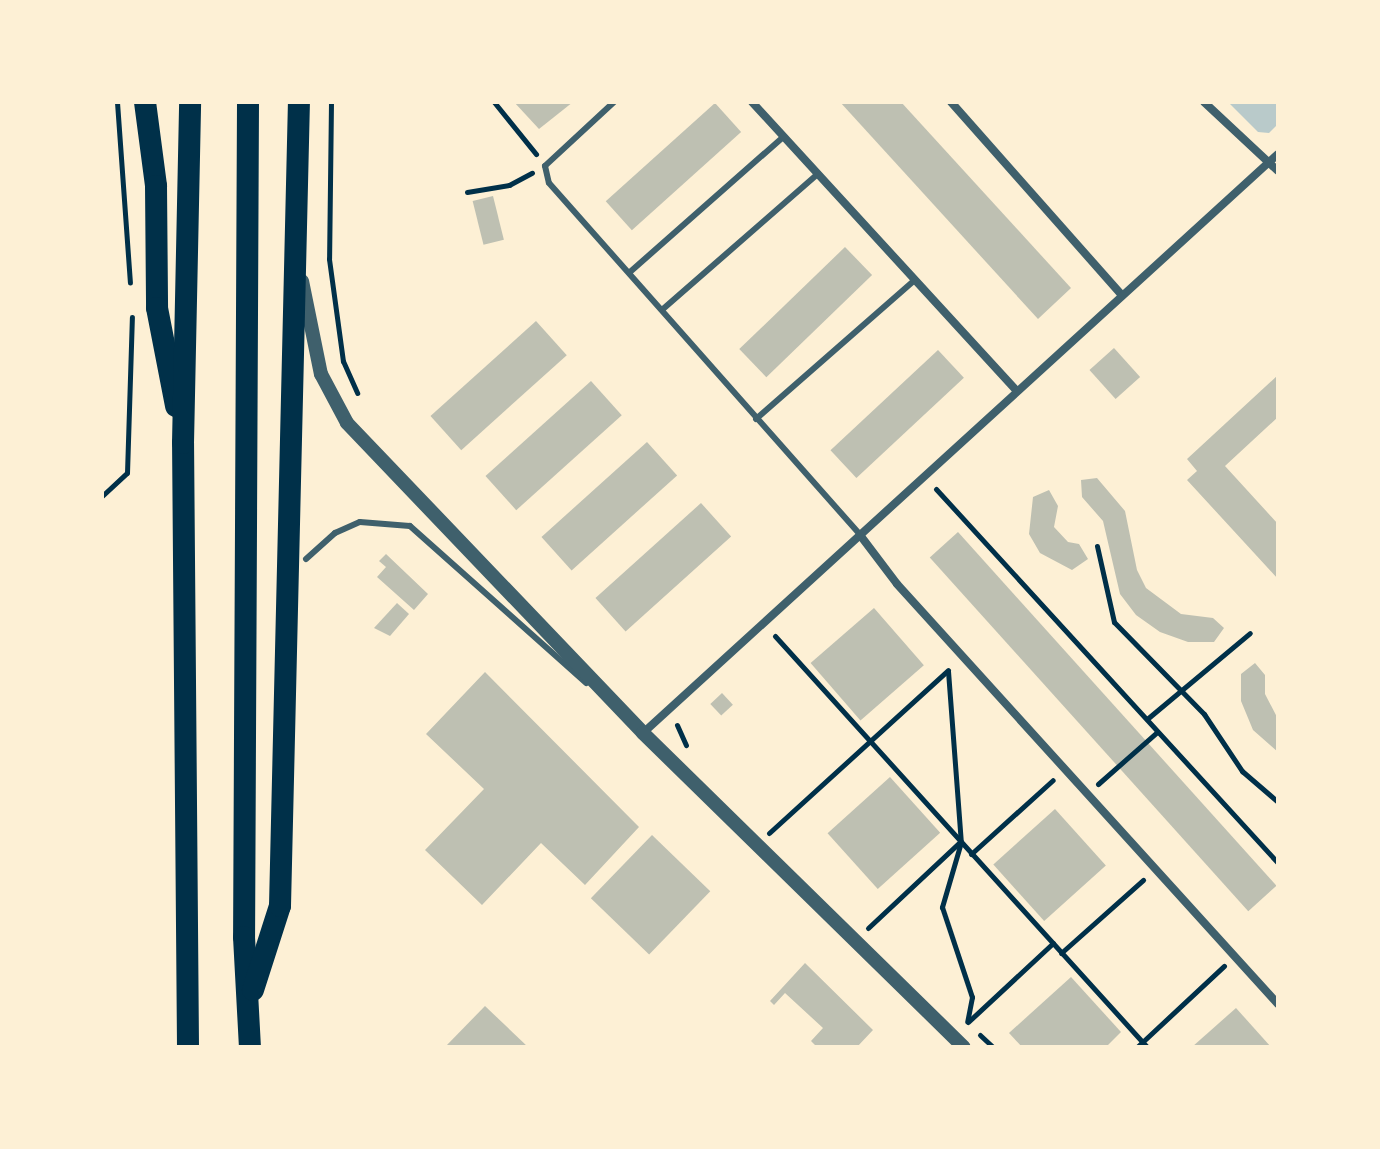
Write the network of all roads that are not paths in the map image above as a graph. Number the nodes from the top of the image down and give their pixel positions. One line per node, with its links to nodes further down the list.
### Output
1 (145, 102): 21 (highway)
2 (190, 102): 21 (highway)
3 (248, 102): 25 (highway)
4 (299, 102): 14 (highway)
5 (614, 102): 15 (lane)
6 (752, 102): 9 (street)
7 (951, 102): 17 (street)
8 (1204, 102): 11 (street)
9 (784, 136): 13 (street); 15 (lane)
10 (1278, 154): 11 (street)
11 (1269, 162): 12 (street); 17 (street)
12 (1278, 171)
13 (818, 174): 16 (street); 18 (lane)
14 (295, 249): 24 (street); 25 (highway)
15 (630, 272): 18 (lane)
16 (915, 280): 19 (street); 20 (lane)
17 (1121, 294): 19 (street)
18 (663, 309): 20 (lane)
19 (1015, 389): 22 (street)
20 (756, 419): 22 (lane)
21 (183, 443): 27 (highway)
22 (860, 535): 24 (street); 26 (street)
23 (306, 559): 24 (lane)
24 (643, 733): 29 (street)
25 (249, 1003): 28 (highway)
26 (1278, 1004)
27 (188, 1047)
28 (250, 1047)
29 (964, 1047)

